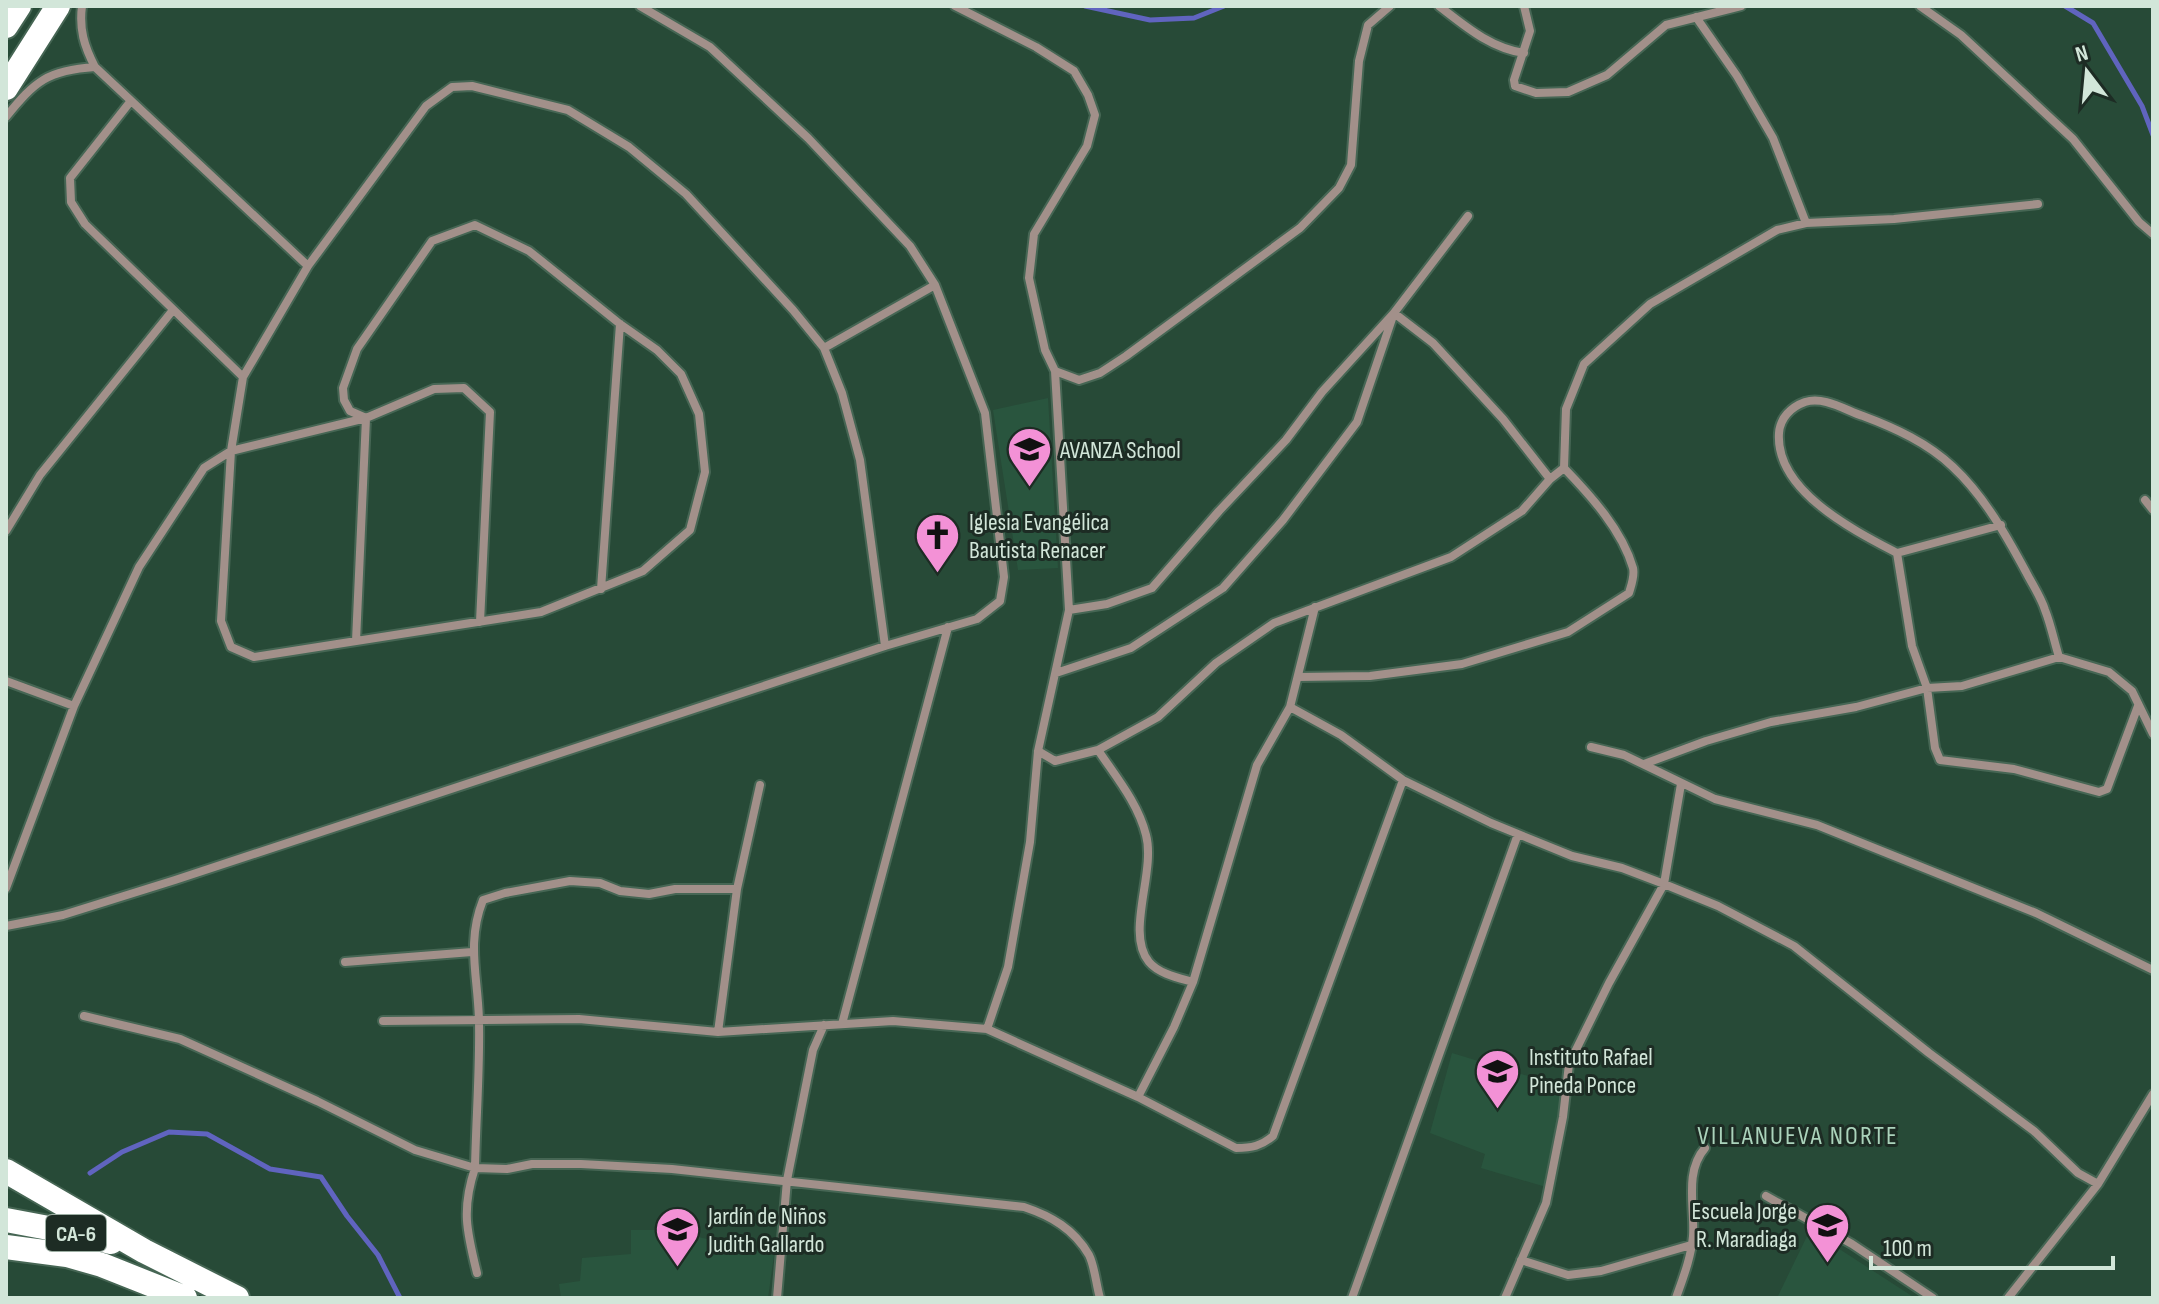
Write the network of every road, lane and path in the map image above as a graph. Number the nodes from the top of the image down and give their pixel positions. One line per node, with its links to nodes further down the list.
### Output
1 (19, 6): 12 (highway)
2 (58, 6): 15 (highway)
3 (82, 6): 14 (street)
4 (640, 6): 23 (street)
5 (955, 6): 28 (street)
6 (1390, 6): 28 (street)
7 (1439, 6): 13 (street)
8 (1524, 6): 13 (street)
9 (1741, 6): 11 (street)
10 (1920, 6): 21 (street)
11 (1696, 17): 13 (street); 20 (street)
12 (6, 26)
13 (1524, 53)
14 (95, 67): 16 (street); 17 (street)
15 (6, 88)
16 (130, 102): 22 (street); 24 (street)
17 (6, 117)
18 (2038, 204): 20 (street)
19 (1468, 216): 25 (street)
20 (1806, 223): 32 (street)
21 (2153, 234)
22 (308, 266): 27 (street); 29 (street)
23 (935, 285): 27 (street); 43 (street)
24 (173, 310): 29 (street); 37 (street)
25 (1394, 313): 33 (street); 41 (street); 47 (street)
26 (620, 324): 30 (street); 39 (street); 39 (street)
27 (824, 348): 45 (street)
28 (1055, 371): 41 (street)
29 (243, 377): 31 (street)
30 (366, 418): 31 (street); 42 (street); 44 (street)
31 (231, 451): 44 (street); 51 (street)
32 (1564, 468): 33 (street); 48 (street)
33 (1550, 479): 40 (street)
34 (2145, 500): 35 (street)
35 (2153, 510)
36 (2001, 525): 38 (street); 38 (street); 46 (street)
37 (6, 531)
38 (1897, 553): 50 (street)
39 (601, 589): 42 (street)
40 (1315, 607): 48 (street); 56 (street)
41 (1069, 610): 47 (street)
42 (480, 622): 44 (street)
43 (948, 627): 45 (street); 74 (street)
44 (356, 641)
45 (885, 646): 66 (street)
46 (2059, 657): 50 (street); 52 (street)
47 (1056, 673): 57 (street)
48 (1298, 677): 53 (street)
49 (6, 681): 51 (street)
50 (1927, 688): 52 (street); 58 (street)
51 (74, 706): 64 (street)
52 (2138, 706): 54 (street)
53 (1290, 707): 59 (street); 70 (street)
54 (2153, 734)
55 (1591, 747): 58 (street)
56 (1098, 750): 57 (street); 70 (street)
57 (1038, 751): 76 (street)
58 (1644, 764): 60 (street)
59 (1403, 780): 62 (street); 79 (street)
60 (1681, 784): 63 (street); 69 (street)
61 (760, 785): 65 (street)
62 (1518, 834): 63 (street); 96 (street)
63 (1664, 884): 84 (street); 90 (street)
64 (6, 888)
65 (737, 889): 67 (street); 77 (street)
66 (6, 926)
67 (472, 952): 68 (street); 72 (street)
68 (345, 962)
69 (2153, 970)
70 (1193, 982): 79 (street)
71 (84, 1016): 81 (street)
72 (479, 1019): 73 (street); 77 (street); 81 (street)
73 (383, 1021)
74 (842, 1024): 75 (street); 76 (street)
75 (824, 1025): 77 (street); 83 (street)
76 (987, 1029): 79 (street)
77 (718, 1032)
78 (2153, 1094): 84 (street)
79 (1138, 1097)
80 (1705, 1148): 87 (street)
81 (475, 1168): 83 (street); 91 (street)
82 (6, 1171): 89 (highway)
83 (787, 1180): 94 (street); 95 (street)
84 (2098, 1184): 100 (street)
85 (1766, 1196): 99 (street)
86 (6, 1220): 89 (highway, CA-6)
87 (1691, 1245): 90 (street); 98 (street)
88 (6, 1247): 92 (highway, CA-6)
89 (144, 1251): 93 (highway, CA-6)
90 (1521, 1260): 97 (street)
91 (477, 1273)
92 (185, 1298)
93 (237, 1298)
94 (777, 1298)
95 (1100, 1298)
96 (1352, 1298)
97 (1505, 1298)
98 (1676, 1298)
99 (1933, 1298)
100 (2008, 1298)

